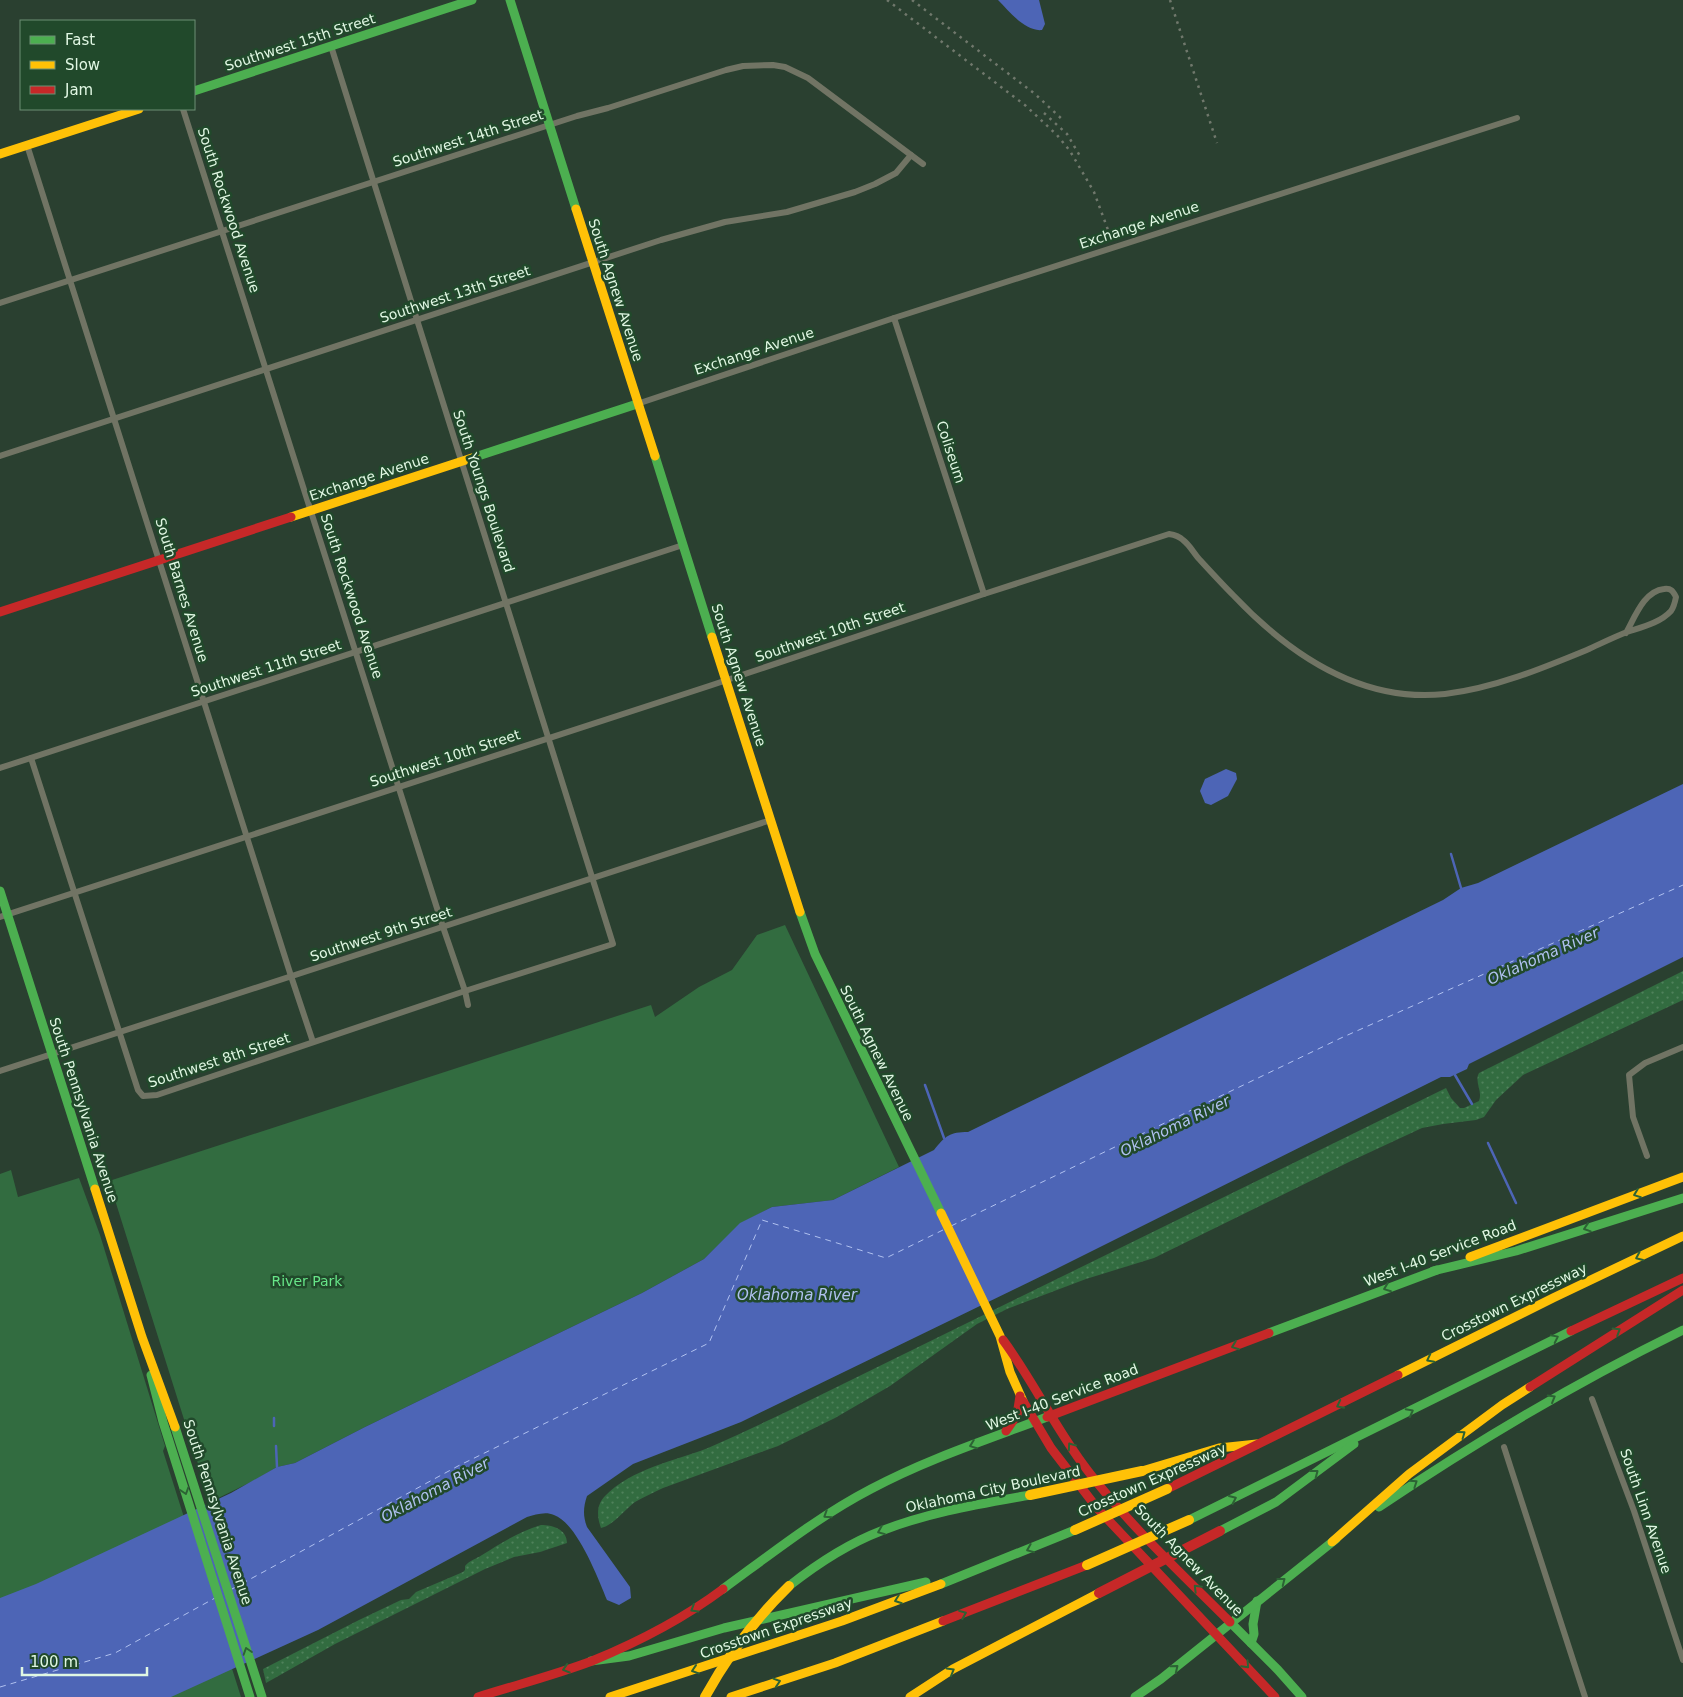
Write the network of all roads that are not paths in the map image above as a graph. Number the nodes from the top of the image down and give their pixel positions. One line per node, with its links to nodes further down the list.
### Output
1 (472, 0): 3 (main road, Southwest 15th Street)
2 (510, 0): 8 (main road, South Agnew Avenue)
3 (331, 46): 4 (main road, Southwest 15th Street); 13 (street, South Youngs Boulevard)
4 (195, 91)
5 (136, 110): 9 (main road)
6 (184, 110): 14 (street, South Rockwood Avenue)
7 (1517, 118): 18 (street, Exchange Avenue)
8 (549, 125): 11 (street, Southwest 14th Street); 13 (street, Southwest 14th Street); 15 (main road, South Agnew Avenue)
9 (27, 145): 10 (main road); 16 (street, South Barnes Avenue)
10 (0, 154)
11 (911, 155): 12 (street, Southwest 14th Street); 15 (street, Southwest 13th Street)
12 (923, 164)
13 (372, 181): 14 (street, Southwest 14th Street); 19 (street, South Youngs Boulevard)
14 (222, 230): 16 (street, Southwest 14th Street); 20 (street, South Rockwood Avenue)
15 (593, 263): 19 (street, Southwest 13th Street); 21 (main road, South Agnew Avenue)
16 (70, 280): 17 (street, Southwest 14th Street); 22 (street, South Barnes Avenue)
17 (0, 303)
18 (894, 318): 21 (street, Exchange Avenue); 28 (street, Coliseum)
19 (417, 320): 20 (street, Southwest 13th Street); 24 (street, South Youngs Boulevard)
20 (266, 369): 22 (street, Southwest 13th Street); 25 (street, South Rockwood Avenue)
21 (637, 404): 24 (main road, Exchange Avenue); 26 (main road, South Agnew Avenue)
22 (114, 418): 23 (street, Southwest 13th Street); 27 (street, South Barnes Avenue)
23 (0, 456)
24 (461, 462): 25 (main road, Exchange Avenue); 29 (street, South Youngs Boulevard)
25 (311, 510): 27 (main road, Exchange Avenue); 32 (street, South Rockwood Avenue)
26 (683, 545): 29 (street, Southwest 11th Street); 33 (main road, South Agnew Avenue)
27 (160, 560): 30 (main road, Exchange Avenue); 34 (street, South Barnes Avenue)
28 (984, 594): 31 (street, Southwest 10th Street); 33 (street, Southwest 10th Street)
29 (507, 603): 32 (street, Southwest 11th Street); 35 (street, South Youngs Boulevard)
30 (0, 612)
31 (1626, 633): 31 (street, Southwest 10th Street)
32 (356, 652): 34 (street, Southwest 11th Street); 38 (street, South Rockwood Avenue)
33 (726, 680): 35 (street, Southwest 10th Street); 39 (main road, South Agnew Avenue)
34 (204, 702): 36 (street, Southwest 11th Street); 40 (street, South Barnes Avenue)
35 (548, 737): 38 (street, Southwest 10th Street); 41 (street, South Youngs Boulevard)
36 (31, 758): 37 (street, Southwest 11th Street); 43 (street, Southwest 8th Street)
37 (0, 768)
38 (399, 786): 40 (street, Southwest 10th Street); 45 (street, South Rockwood Avenue)
39 (771, 820): 41 (street, Southwest 9th Street); 63 (main road, South Agnew Avenue)
40 (247, 837): 43 (street, Southwest 10th Street); 47 (street, South Barnes Avenue)
41 (593, 877): 45 (street, Southwest 9th Street); 46 (street, South Youngs Boulevard)
42 (0, 891): 44 (main road, South Pennsylvania Avenue)
43 (74, 893): 44 (street, Southwest 10th Street); 50 (street, Southwest 8th Street)
44 (4, 916): 53 (main road, South Pennsylvania Avenue)
45 (443, 928): 47 (street, Southwest 9th Street); 48 (street, South Rockwood Avenue)
46 (613, 944): 48 (street, Southwest 8th Street)
47 (291, 976): 50 (street, Southwest 9th Street); 51 (street, South Barnes Avenue)
48 (465, 991): 49 (street, South Rockwood Avenue); 51 (street, Southwest 8th Street)
49 (468, 1005)
50 (120, 1032): 51 (street, Southwest 8th Street); 53 (street, Southwest 9th Street)
51 (313, 1042)
52 (1683, 1047): 55 (street)
53 (52, 1054): 54 (street, Southwest 9th Street); 64 (main road, South Pennsylvania Avenue)
54 (0, 1071)
55 (1646, 1156)
56 (1683, 1177): 59 (main road, West I-40 Service Road, one-way to 59)
57 (1683, 1198): 59 (main road, one-way to 59)
58 (1683, 1236): 71 (main road, Crosstown Expressway, one-way to 71)
59 (1433, 1271): 67 (main road, West I-40 Service Road, one-way to 67)
60 (1683, 1278): 70 (main road, one-way to 60)
61 (1683, 1290): 73 (main road, one-way to 61)
62 (1683, 1330): 73 (main road, one-way to 62)
63 (1000, 1336): 65 (main road, South Agnew Avenue); 67 (main road, South Agnew Avenue)
64 (142, 1337): 81 (main road, South Pennsylvania Avenue, one-way to 81); 82 (main road, South Pennsylvania Avenue, one-way to 64)
65 (1020, 1396): 68 (main road, South Agnew Avenue); 69 (main road)
66 (1592, 1399): 79 (street, South Linn Avenue)
67 (1051, 1415): 68 (main road, West I-40 Service Road); 76 (main road, South Agnew Avenue, one-way to 67)
68 (1035, 1422): 69 (main road, West I-40 Service Road); 77 (main road, South Agnew Avenue)
69 (1005, 1433): 80 (main road, West I-40 Service Road, one-way to 80)
70 (1367, 1434): 86 (main road, one-way to 70, bridge); 87 (main road, one-way to 70, bridge)
71 (1266, 1442): 74 (main road, Crosstown Expressway, one-way to 74, bridge); 85 (main road, Oklahoma City Boulevard, one-way to 85, bridge)
72 (1504, 1447): 91 (street)
73 (1332, 1542): 75 (main road, one-way to 73)
74 (977, 1570): 80 (main road); 84 (main road, Crosstown Expressway, one-way to 84)
75 (1257, 1601): 76 (main road); 78 (main road)
76 (1231, 1623): 77 (main road); 78 (main road, South Agnew Avenue)
77 (1217, 1634): 88 (main road, one-way to 77); 89 (main road, South Agnew Avenue, one-way to 89)
78 (1251, 1643): 90 (main road, South Agnew Avenue)
79 (1683, 1660)
80 (591, 1661): 83 (main road, West I-40 Service Road, one-way to 83)
81 (250, 1697)
82 (262, 1697)
83 (478, 1697)
84 (610, 1697)
85 (705, 1697)
86 (731, 1697)
87 (910, 1697)
88 (1135, 1697)
89 (1275, 1697)
90 (1302, 1697)
91 (1585, 1697)

